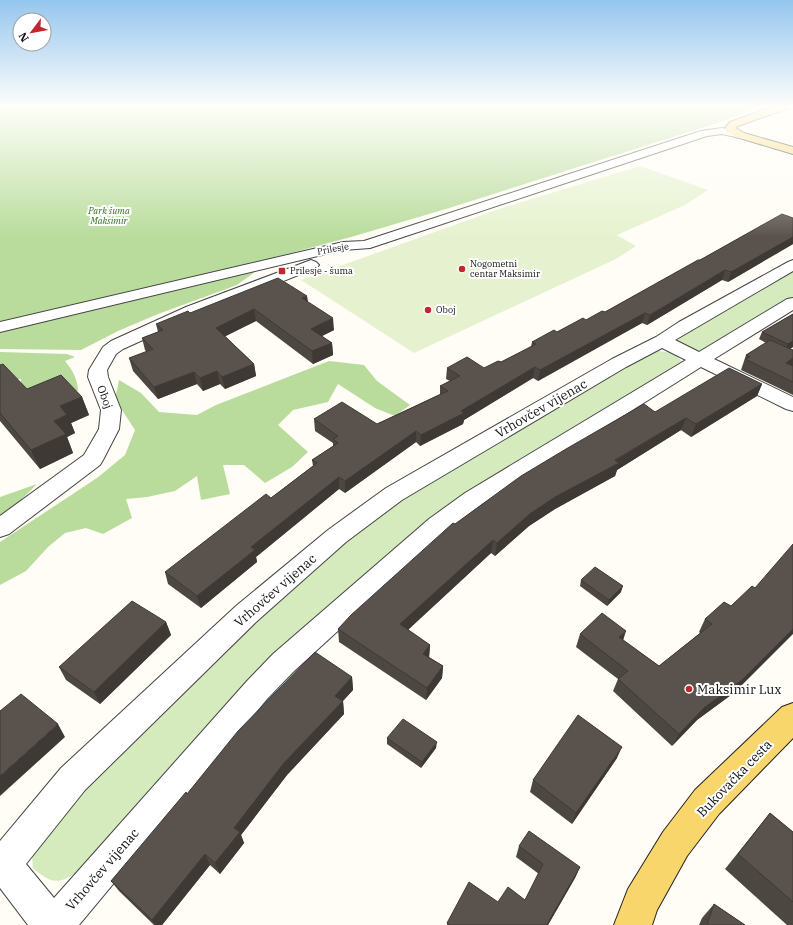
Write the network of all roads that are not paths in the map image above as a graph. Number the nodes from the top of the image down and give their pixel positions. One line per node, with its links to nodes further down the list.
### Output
1 (653, 150): 2 (street, Prilesje)
2 (365, 245): 5 (street, Prilesje); 9 (street, Oboj)
3 (793, 265): 6 (street, Vrhovčev vijenac)
4 (793, 303): 7 (street, Vrhovčev vijenac)
5 (0, 327)
6 (662, 341): 7 (street); 11 (street, Vrhovčev vijenac)
7 (702, 360): 8 (street); 12 (street, Vrhovčev vijenac)
8 (793, 405)
9 (0, 528)
10 (793, 717): 13 (main road, Bukovačka cesta)
11 (51, 925)
12 (55, 925)
13 (633, 925)

